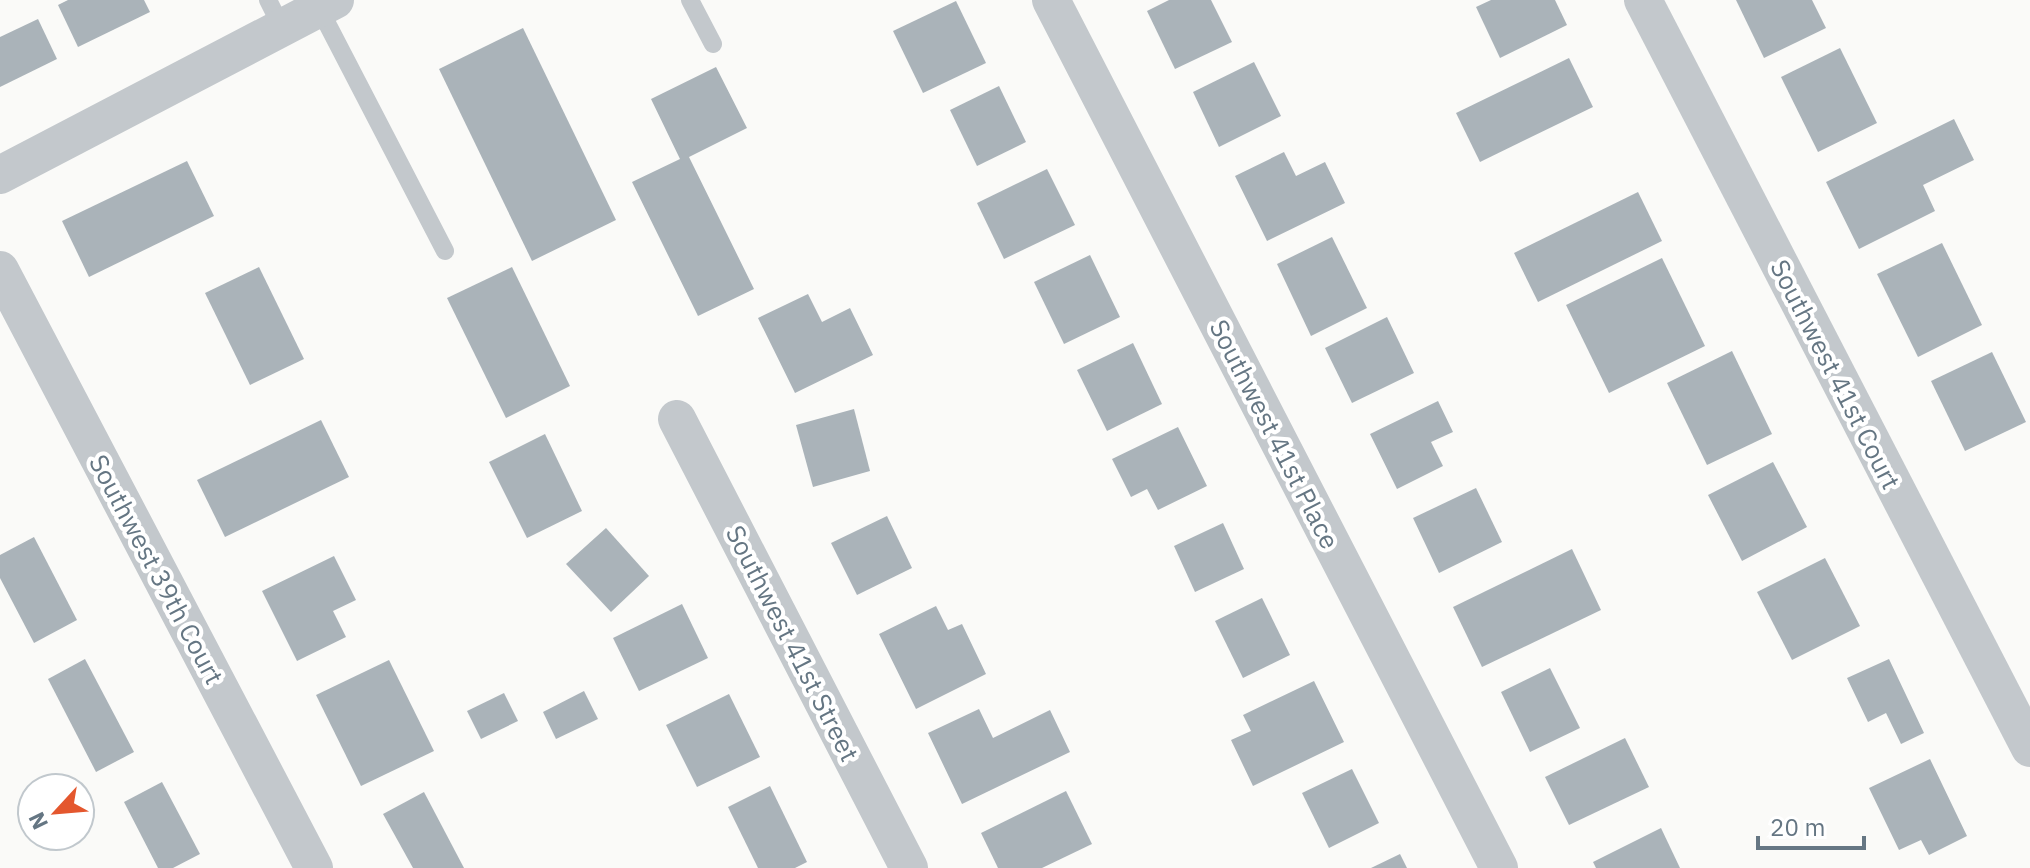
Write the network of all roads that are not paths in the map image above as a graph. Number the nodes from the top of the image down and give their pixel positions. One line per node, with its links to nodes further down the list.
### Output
1 (690, 0): 6 (lane)
2 (1051, 0): 14 (street, Southwest 41st Place)
3 (1643, 0): 11 (street, Southwest 41st Court)
4 (327, 4): 5 (street); 8 (lane)
5 (275, 14): 7 (street)
6 (713, 44)
7 (0, 175)
8 (445, 251)
9 (0, 270): 12 (street, Southwest 39th Court)
10 (677, 419): 13 (street, Southwest 41st Street)
11 (2030, 748)
12 (314, 868)
13 (909, 868)
14 (1499, 868)

